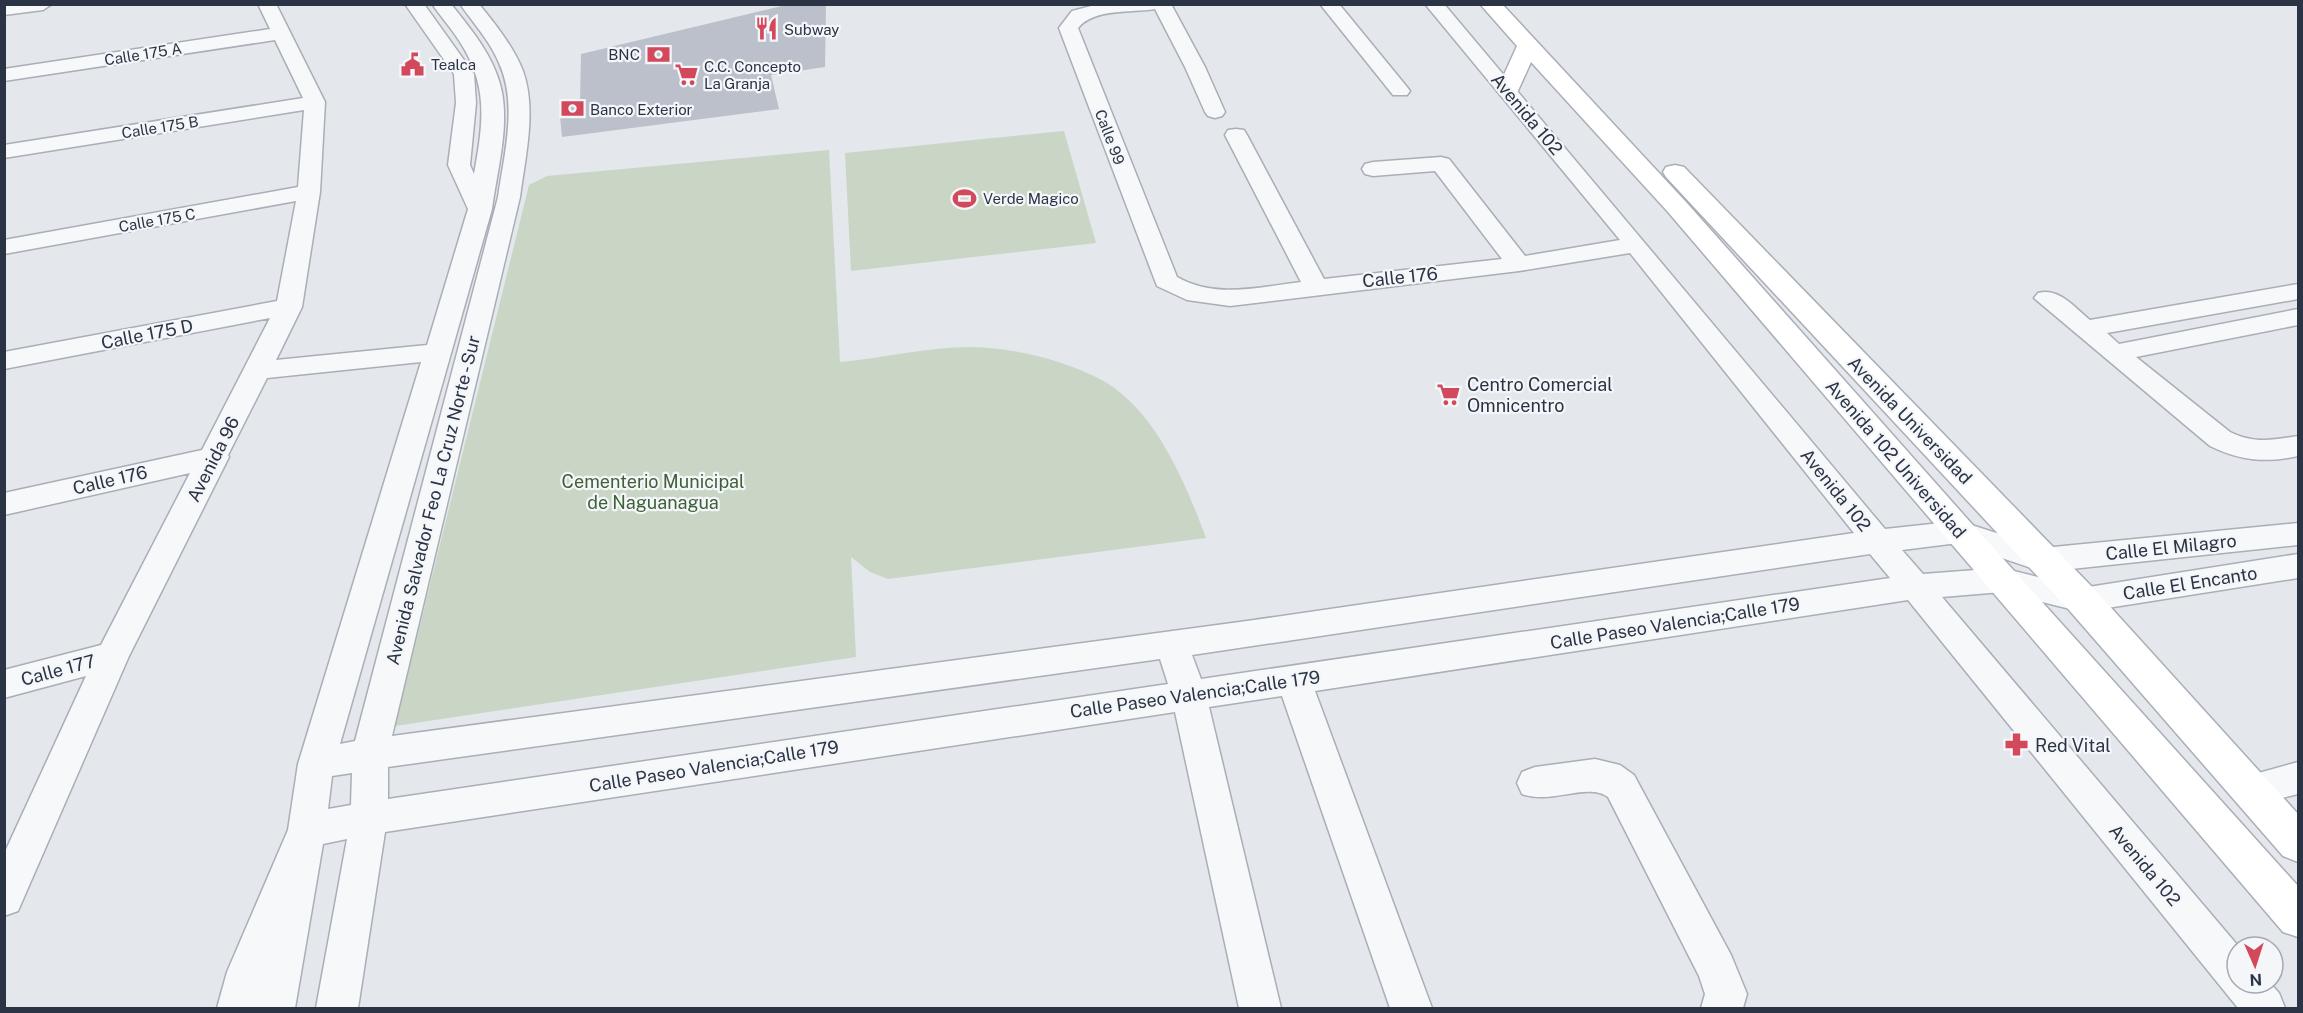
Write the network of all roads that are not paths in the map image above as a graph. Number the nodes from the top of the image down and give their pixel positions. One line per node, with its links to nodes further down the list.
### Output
1 (43, 4): 13 (street)
2 (267, 4): 14 (street)
3 (414, 4): 25 (street)
4 (441, 4): 25 (street, Avenida Salvador Feo La Cruz Norte - Sur)
5 (469, 4): 56 (street, Avenida Salvador Feo La Cruz Norte - Sur)
6 (1154, 4): 12 (street)
7 (1162, 4): 20 (street)
8 (1329, 4): 18 (street)
9 (1434, 4): 17 (street, Avenida 102)
10 (1490, 4): 15 (main road, Avenida 102 Universidad)
11 (1515, 4): 46 (main road, Avenida Universidad)
12 (1129, 6): 29 (street, Calle 99)
13 (4, 10)
14 (280, 33): 16 (street, Calle 175 A); 19 (street)
15 (1528, 45): 17 (main road); 43 (main road, Avenida 102 Universidad)
16 (4, 75)
17 (1508, 90): 26 (street, Avenida 102)
18 (1400, 91)
19 (315, 102): 22 (street, Calle 175 B); 24 (street, Avenida 96)
20 (1215, 112)
21 (1236, 135): 30 (street)
22 (4, 152)
23 (1373, 169): 28 (street)
24 (309, 192): 27 (street, Calle 175 C); 33 (street, Avenida 96)
25 (480, 209): 36 (street, Avenida Salvador Feo La Cruz Norte - Sur)
26 (1636, 245): 28 (street, Calle 176); 45 (street, Avenida 102)
27 (4, 247)
28 (1519, 264): 30 (street, Calle 176)
29 (1166, 281): 30 (street, Calle 176)
30 (1316, 286)
31 (2298, 292): 35 (street)
32 (2047, 298): 35 (street)
33 (289, 307): 38 (street, Calle 175 D); 39 (street, Avenida 96)
34 (2298, 317): 37 (street)
35 (2085, 329): 37 (street)
36 (439, 352): 39 (street); 57 (street, Avenida Salvador Feo La Cruz Norte - Sur)
37 (2114, 353): 40 (street)
38 (4, 361)
39 (258, 370): 41 (street, Avenida 96)
40 (2298, 446)
41 (215, 457): 42 (street, Calle 176); 52 (street, Avenida 96)
42 (4, 504)
43 (1959, 532): 45 (street); 46 (street); 48 (main road, Avenida 102 Universidad)
44 (2298, 534): 46 (street, Calle El Milagro)
45 (1878, 541): 49 (street, Avenida 102); 51 (street)
46 (2043, 560): 50 (main road, Avenida Universidad)
47 (2298, 566): 50 (street, Calle El Encanto)
48 (2002, 580): 49 (street, Calle Paseo Valencia;Calle 179); 50 (street, Calle Paseo Valencia;Calle 179); 65 (main road, Avenida 102 Universidad)
49 (1915, 587): 53 (street, Calle Paseo Valencia;Calle 179); 66 (street, Avenida 102)
50 (2082, 600): 60 (main road, Avenida Universidad)
51 (1172, 644): 55 (street); 56 (street)
52 (112, 656): 54 (street, Calle 177); 64 (street, Avenida 96)
53 (1294, 680): 55 (street, Calle Paseo Valencia;Calle 179); 72 (street)
54 (4, 684)
55 (1189, 695): 61 (street, Calle Paseo Valencia;Calle 179); 71 (street)
56 (370, 754): 57 (street); 61 (street, Avenida Salvador Feo La Cruz Norte - Sur)
57 (316, 764): 62 (street, Avenida Salvador Feo La Cruz Norte - Sur)
58 (2298, 778): 60 (street)
59 (1535, 783): 73 (street)
60 (2250, 790): 63 (main road, Avenida Universidad)
61 (369, 818): 62 (street, Calle Paseo Valencia;Calle 179); 70 (street, Avenida Salvador Feo La Cruz Norte - Sur)
62 (307, 830): 68 (street, Avenida Salvador Feo La Cruz Norte - Sur); 69 (street, Avenida Salvador Feo La Cruz Norte - Sur)
63 (2298, 843)
64 (4, 898)
65 (2298, 917)
66 (2225, 962)
67 (2253, 995): 74 (street)
68 (238, 1008)
69 (274, 1008)
70 (337, 1008)
71 (1260, 1008)
72 (1411, 1008)
73 (1722, 1008)
74 (2264, 1008)

